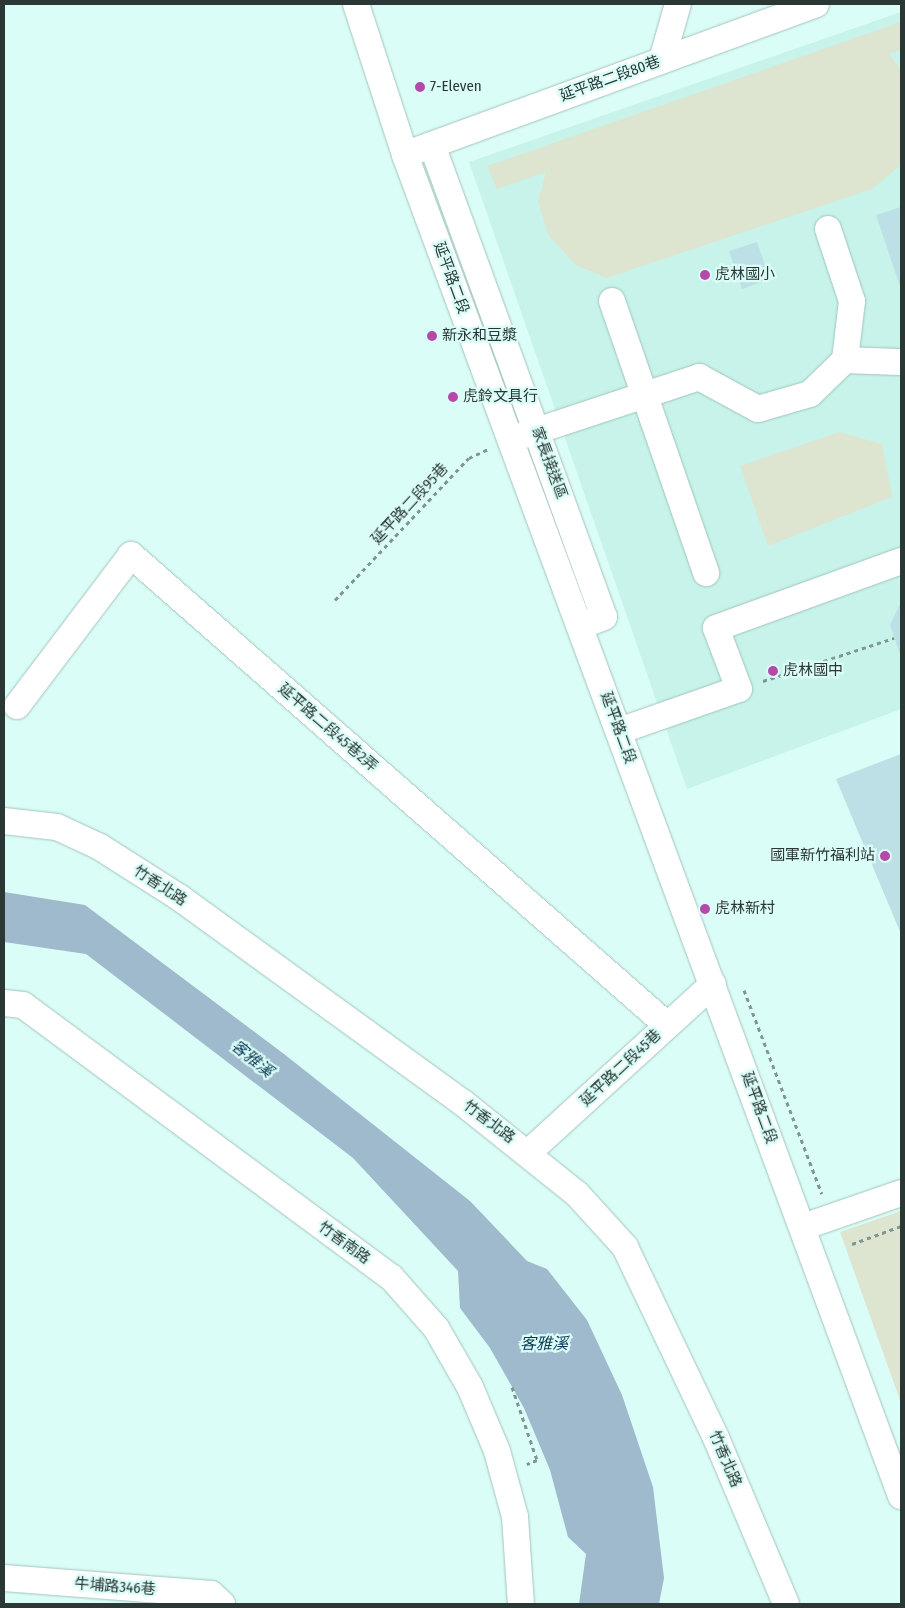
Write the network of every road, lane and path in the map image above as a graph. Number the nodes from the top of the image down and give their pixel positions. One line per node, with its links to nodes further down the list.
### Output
1 (356, 4): 6 (street, 延平路二段)
2 (678, 4): 4 (street)
3 (816, 4): 4 (street, 延平路二段80巷)
4 (662, 60): 5 (street, 延平路二段80巷)
5 (432, 145): 6 (street, 延平路二段80巷); 12 (street, 家長接送區)
6 (405, 154): 13 (street, 延平路二段)
7 (828, 230): 9 (street)
8 (612, 301): 11 (street)
9 (845, 360): 10 (street); 11 (street)
10 (900, 362)
11 (646, 395): 12 (street); 15 (street)
12 (537, 430): 13 (street); 17 (street, 家長接送區)
13 (511, 439): 16 (path, 延平路二段95巷); 17 (street, 延平路二段)
14 (901, 561): 19 (street)
15 (706, 573)
16 (335, 600)
17 (581, 626): 21 (street, 延平路二段)
18 (894, 638): 19 (path)
19 (739, 690): 21 (street)
20 (17, 706): 25 (street, 延平路二段45巷2弄)
21 (619, 731): 23 (street, 延平路二段)
22 (4, 821): 26 (street, 竹香北路)
23 (713, 984): 25 (street, 延平路二段45巷); 29 (street, 延平路二段)
24 (4, 1003): 32 (street, 竹香南路)
25 (667, 1025): 26 (street, 延平路二段45巷)
26 (529, 1152): 37 (street, 竹香北路)
27 (901, 1194): 29 (street)
28 (901, 1226): 30 (path)
29 (803, 1227): 33 (street, 延平路二段)
30 (852, 1244)
31 (512, 1387): 32 (path)
32 (502, 1471): 36 (street, 竹香南路)
33 (901, 1496)
34 (4, 1578): 35 (street, 牛埔路346巷)
35 (222, 1604)
36 (521, 1604)
37 (786, 1604)

